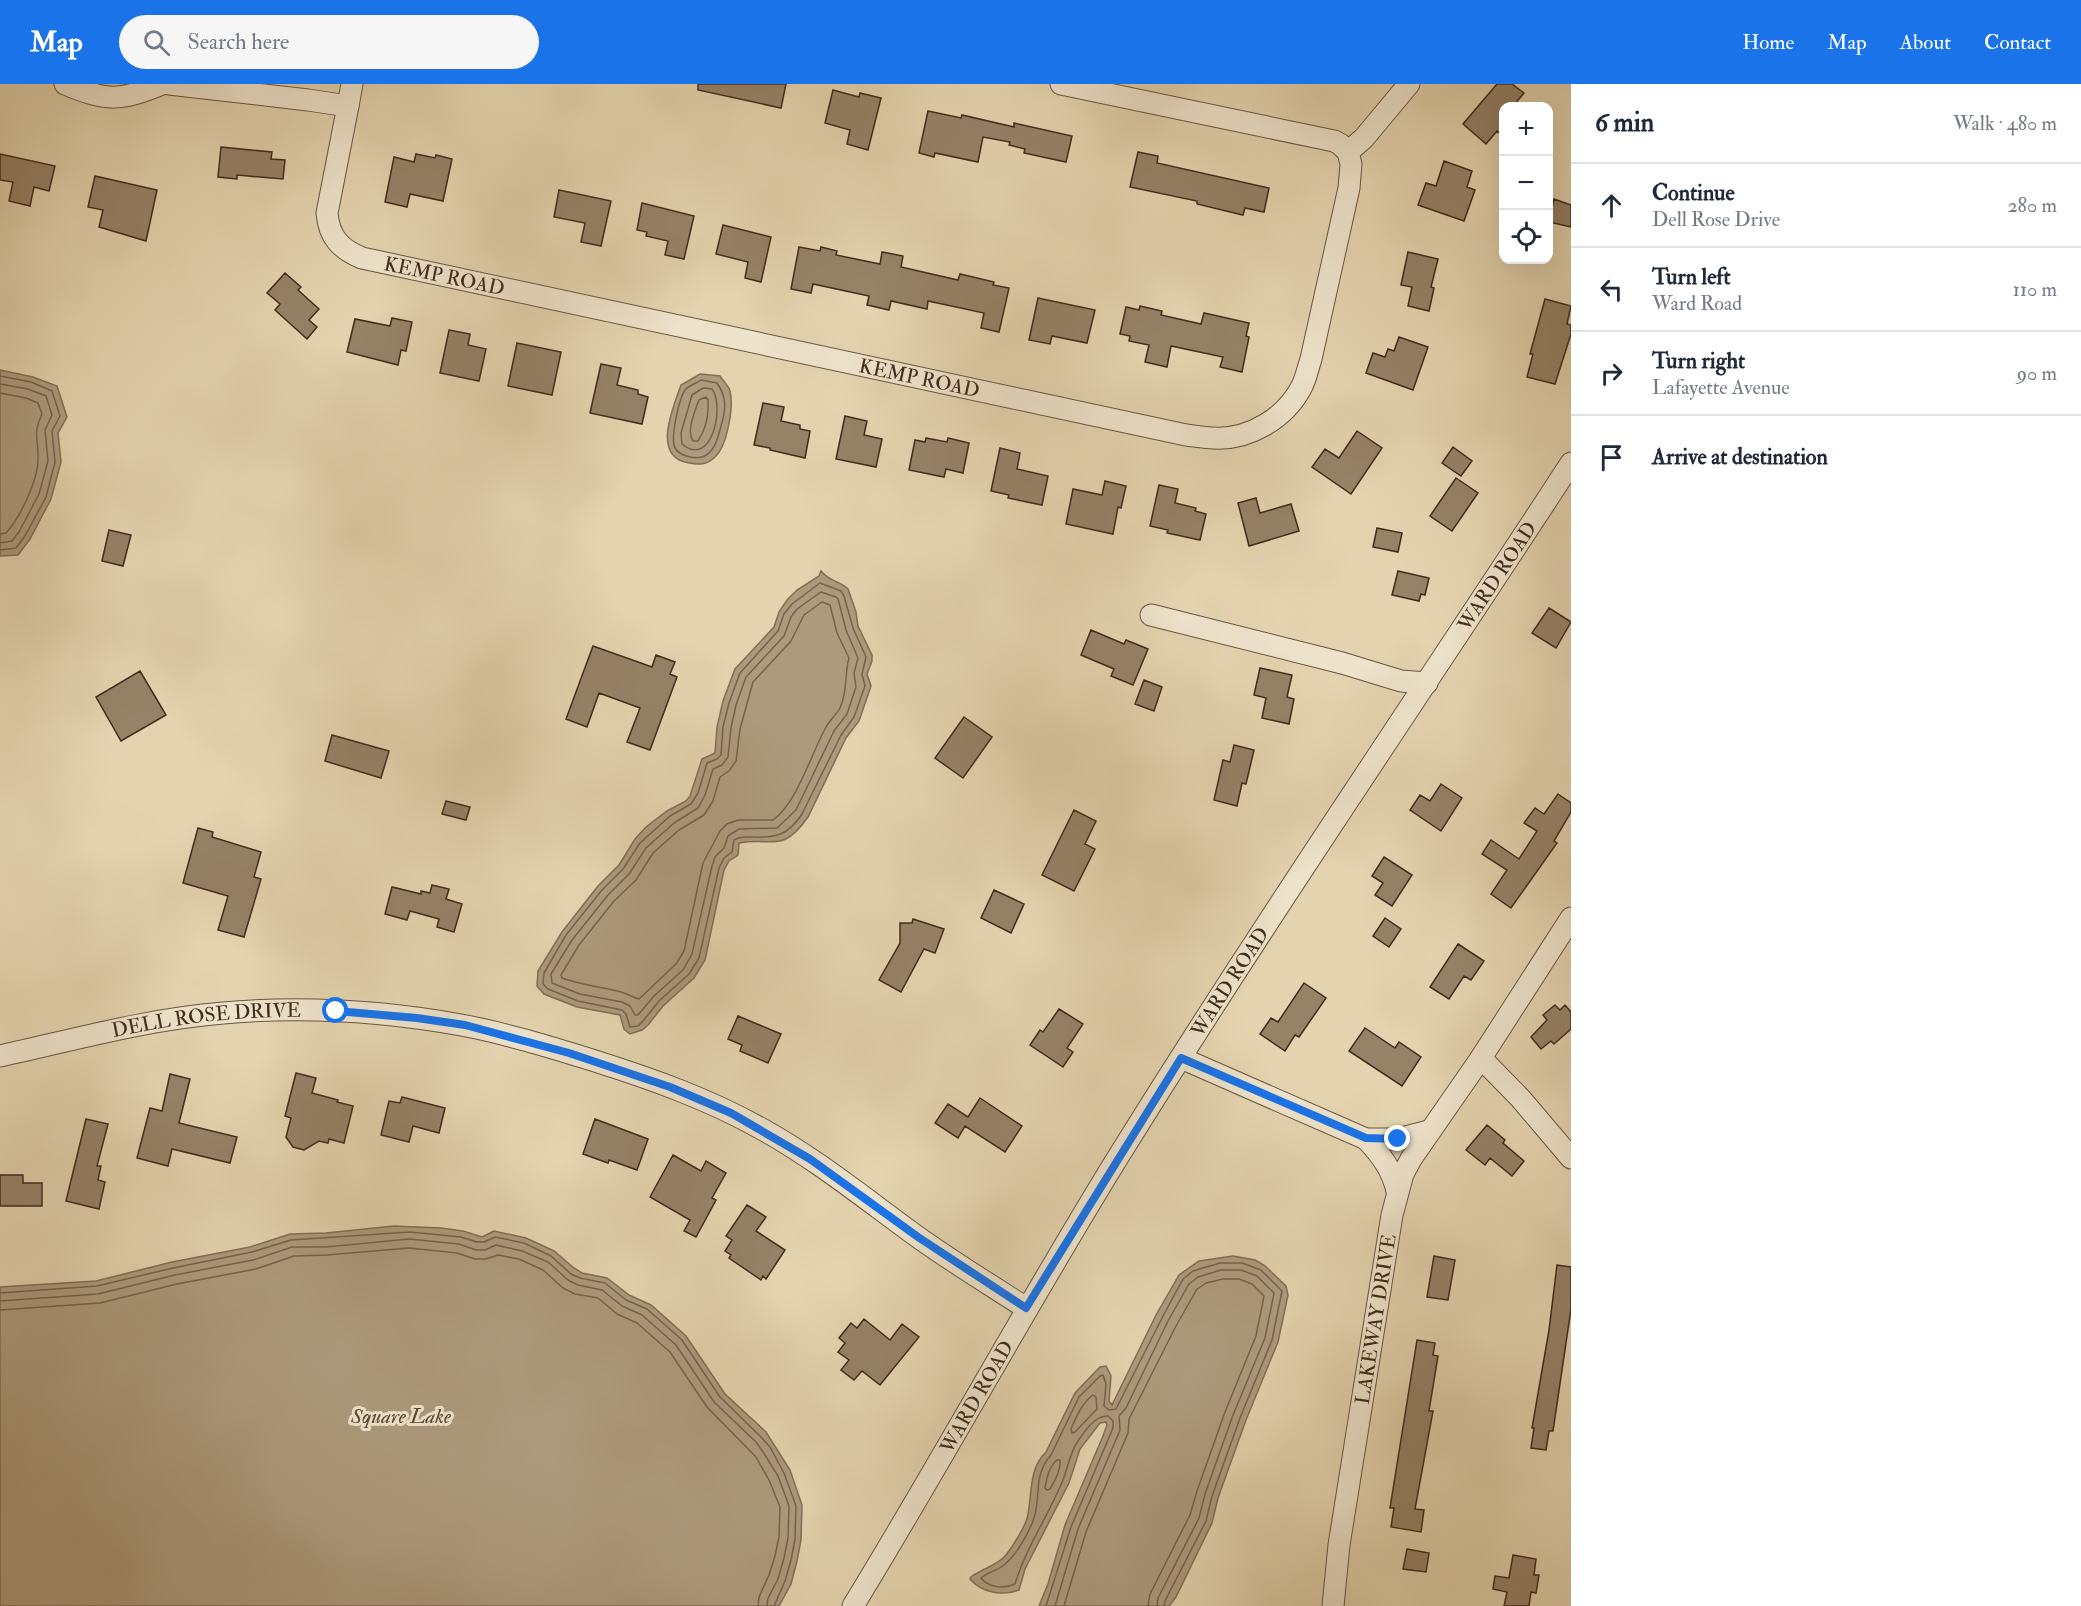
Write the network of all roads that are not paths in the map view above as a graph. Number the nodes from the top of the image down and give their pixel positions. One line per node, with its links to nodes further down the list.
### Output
1 (64, 84): 2 (street)
2 (162, 84)
3 (169, 84): 7 (street)
4 (352, 84): 7 (street, KEMP ROAD)
5 (1061, 84): 8 (street)
6 (1409, 84): 8 (street)
7 (348, 106): 8 (street, KEMP ROAD)
8 (1348, 152)
9 (1571, 463): 11 (street, WARD ROAD)
10 (1151, 615): 11 (street)
11 (1427, 683): 14 (street, WARD ROAD)
12 (1571, 918): 15 (street, LAKEWAY DRIVE)
13 (0, 1056): 20 (street, DELL ROSE DRIVE)
14 (1181, 1058): 17 (street); 20 (street, WARD ROAD)
15 (1481, 1058): 16 (street, LAKEWAY DRIVE); 18 (street)
16 (1429, 1131): 17 (street); 19 (street, LAKEWAY DRIVE)
17 (1366, 1138): 19 (street)
18 (1571, 1158)
19 (1397, 1191): 22 (street, LAKEWAY DRIVE)
20 (1026, 1308): 21 (street, WARD ROAD)
21 (853, 1606)
22 (1333, 1606)

